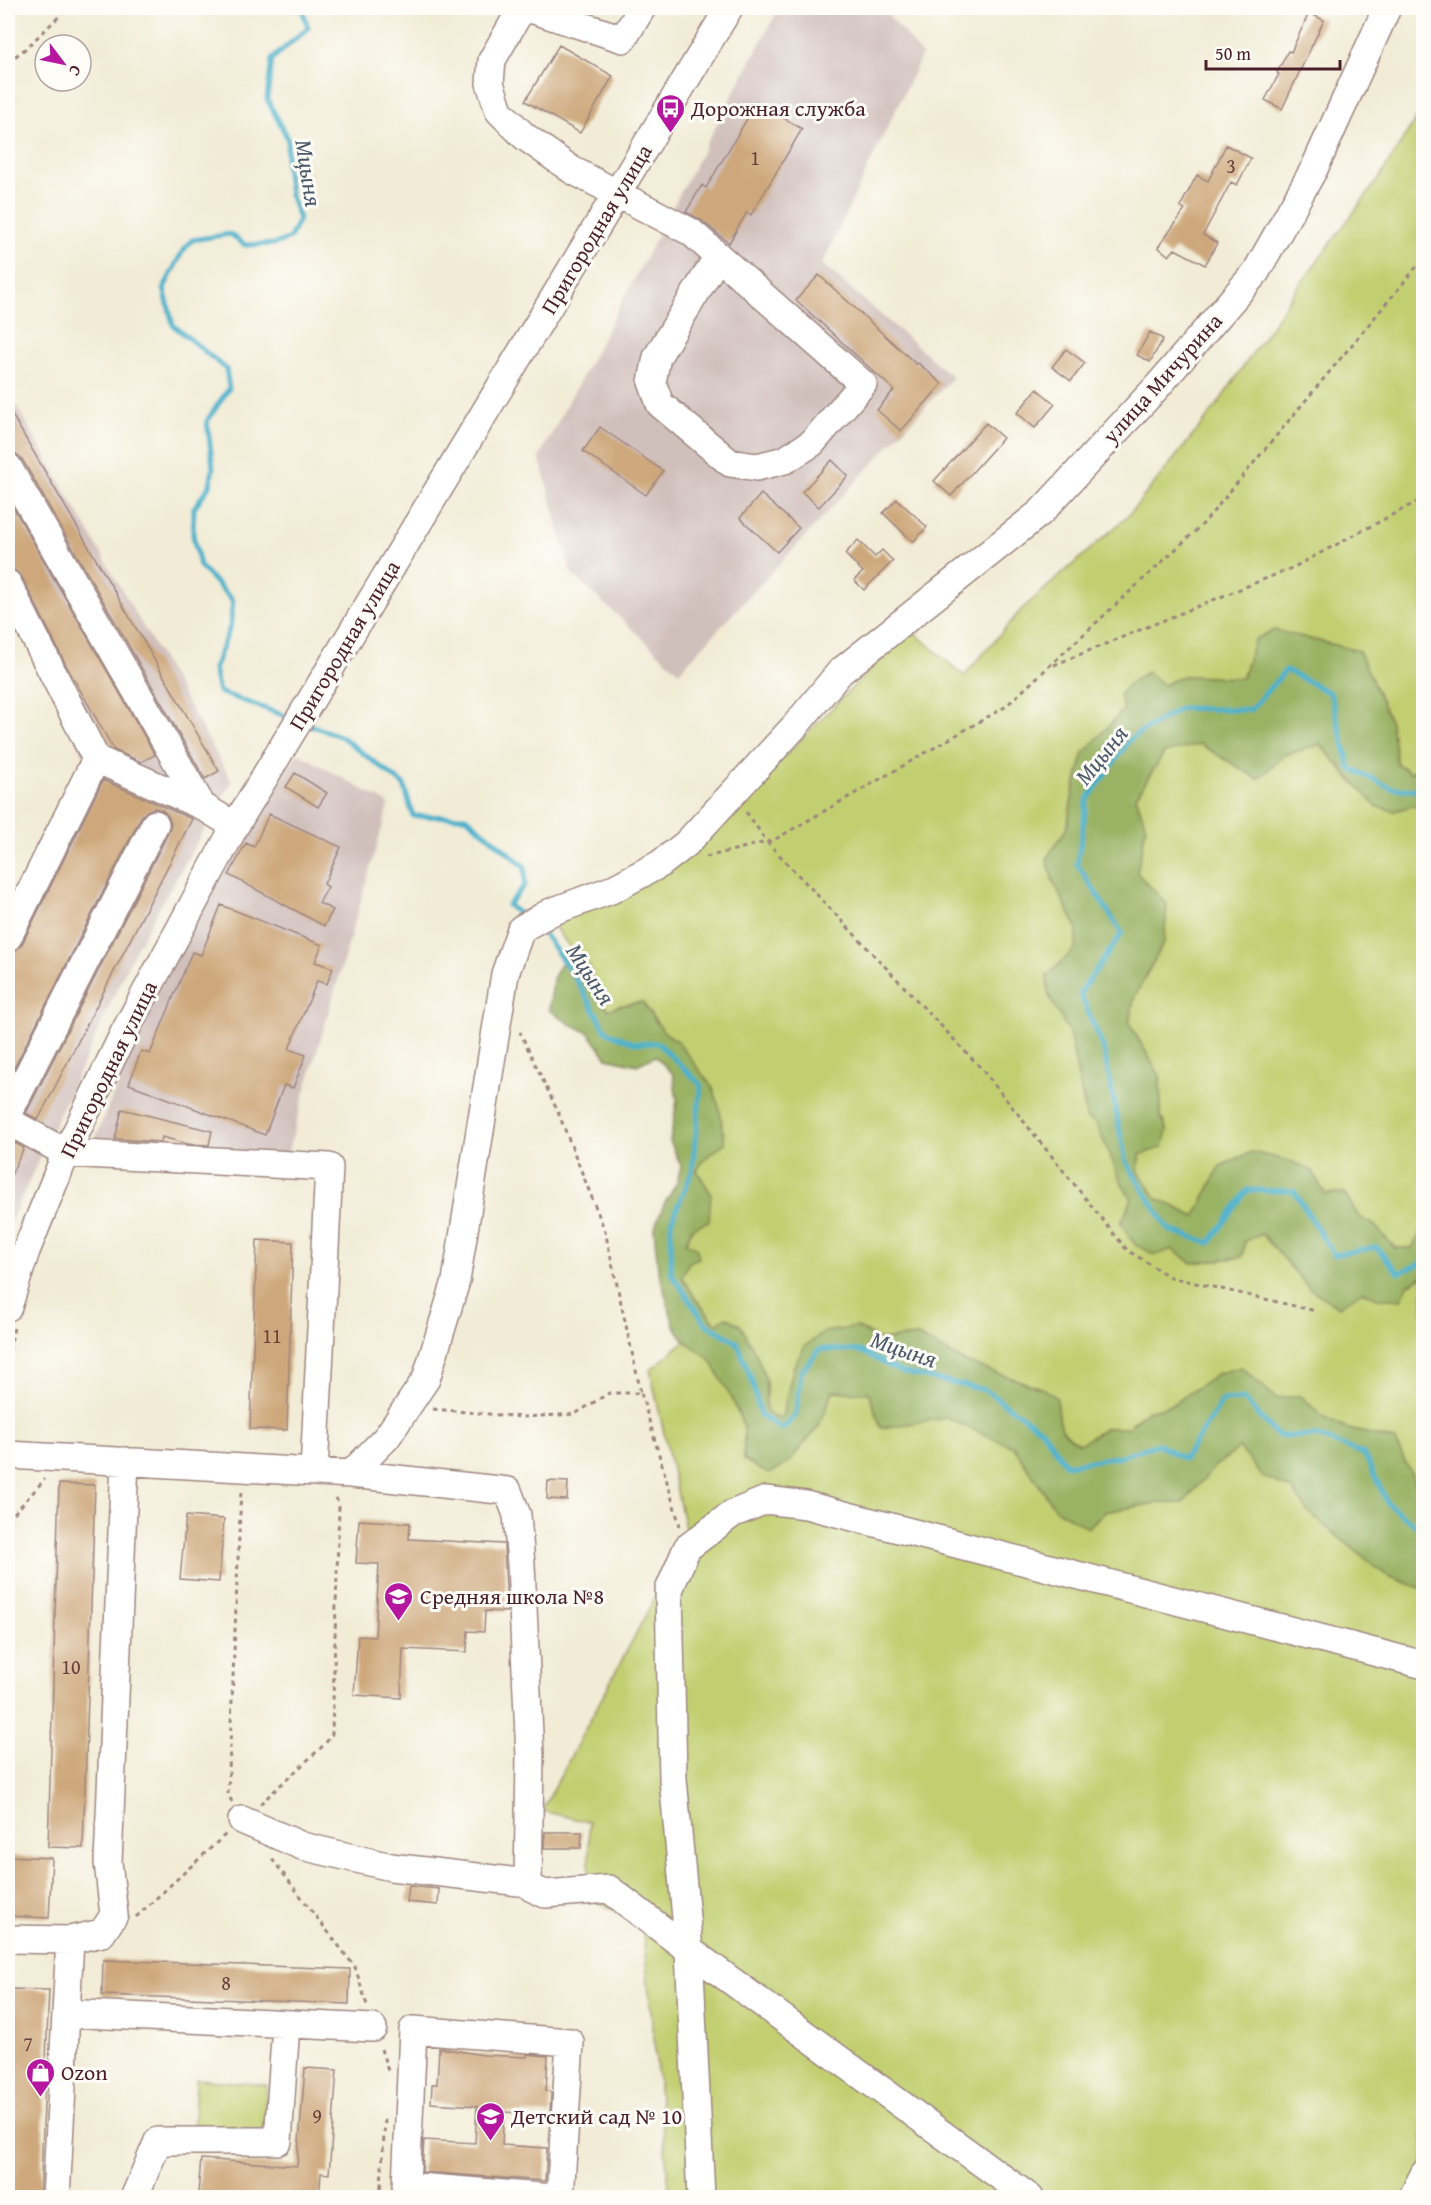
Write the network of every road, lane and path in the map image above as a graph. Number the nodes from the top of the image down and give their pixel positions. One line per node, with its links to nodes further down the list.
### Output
1 (68, 8): 7 (path)
2 (522, 8): 8 (street)
3 (527, 8): 4 (street)
4 (642, 8)
5 (1387, 8): 18 (street, улица Мичурина)
6 (723, 10): 8 (street, Пригородная улица)
7 (8, 62)
8 (617, 194): 9 (street); 21 (street, Пригородная улица)
9 (718, 256): 9 (street)
10 (8, 258): 12 (path)
11 (1424, 258): 16 (path)
12 (8, 270)
13 (8, 467): 19 (street)
14 (1424, 498): 16 (path)
15 (8, 584): 17 (street)
16 (1050, 666): 22 (path)
17 (96, 759): 19 (street); 23 (street)
18 (733, 793): 30 (path); 32 (street, улица Мичурина)
19 (202, 806): 21 (street)
20 (155, 824): 25 (street)
21 (235, 826): 27 (street, Пригородная улица)
22 (703, 858)
23 (8, 937)
24 (517, 1026): 31 (path)
25 (8, 1114)
26 (8, 1121): 27 (street)
27 (66, 1153): 28 (street, Пригородная улица); 37 (street)
28 (17, 1251): 29 (street, Пригородная улица)
29 (8, 1307)
30 (1316, 1311)
31 (640, 1392): 32 (path); 39 (path)
32 (407, 1407): 37 (street)
33 (8, 1455): 34 (street)
34 (65, 1458): 35 (street); 38 (path)
35 (125, 1461): 36 (street); 45 (street)
36 (242, 1468): 37 (street); 41 (path)
37 (331, 1472): 41 (path); 42 (street)
38 (8, 1520)
39 (687, 1548): 40 (street); 46 (street)
40 (1424, 1665)
41 (242, 1820): 42 (street); 43 (path)
42 (528, 1883): 46 (street)
43 (129, 1923)
44 (8, 1939): 45 (street)
45 (70, 1940): 47 (street)
46 (689, 1950): 57 (street); 58 (street)
47 (66, 2013): 48 (street); 52 (street)
48 (286, 2024): 49 (street); 53 (street)
49 (374, 2028)
50 (1424, 2174): 59 (street)
51 (381, 2185): 54 (path)
52 (56, 2198)
53 (134, 2198)
54 (380, 2198)
55 (554, 2198): 56 (street)
56 (560, 2198)
57 (701, 2198)
58 (1030, 2198)
59 (1412, 2198)

